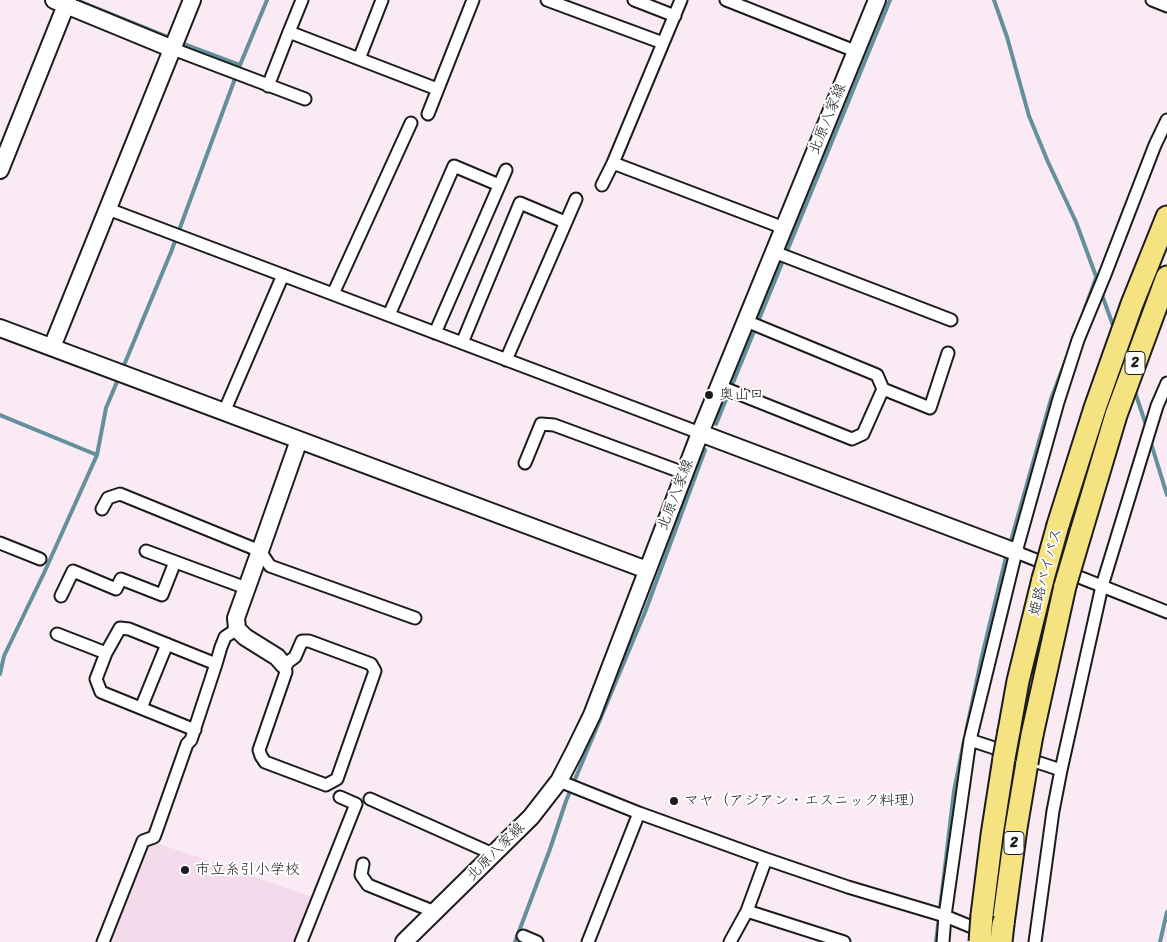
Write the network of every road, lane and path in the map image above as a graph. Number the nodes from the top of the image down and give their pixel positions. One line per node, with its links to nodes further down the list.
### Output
1 (192, 0): 16 (street)
2 (302, 0): 14 (street)
3 (382, 0): 18 (street)
4 (473, 0): 20 (street)
5 (547, 0): 15 (street)
6 (634, 0): 13 (street)
7 (682, 0): 13 (street)
8 (726, 0): 17 (street)
9 (877, 0): 17 (street, 北原八家線)
10 (1152, 0): 12 (street)
11 (63, 2): 16 (street); 26 (street)
12 (1167, 6)
13 (675, 16): 15 (street)
14 (289, 32): 18 (street); 19 (street)
15 (663, 43): 25 (street)
16 (173, 49): 19 (street); 31 (street)
17 (855, 51): 34 (street, 北原八家線)
18 (359, 59): 20 (street)
19 (268, 86): 21 (street)
20 (437, 89): 22 (street)
21 (305, 100)
22 (428, 114)
23 (1167, 120): 60 (street)
24 (411, 124): 38 (street)
25 (612, 163): 28 (street); 34 (street)
26 (0, 170)
27 (506, 170): 29 (street)
28 (602, 185)
29 (499, 186): 39 (street); 43 (street)
30 (576, 199): 33 (street)
31 (108, 209): 36 (street); 45 (street)
32 (1167, 217): 99 (highway, 姫路バイパス / 2, bridge)
33 (565, 222): 44 (street); 47 (street)
34 (784, 228): 35 (street, 北原八家線)
35 (774, 252): 40 (street); 41 (street, 北原八家線)
36 (282, 275): 38 (street); 51 (street)
37 (1167, 278): 90 (highway, 姫路バイパス / 2, bridge)
38 (333, 294): 39 (street)
39 (388, 315): 43 (street)
40 (952, 320)
41 (746, 321): 49 (street, 北原八家線); 50 (street)
42 (0, 328): 45 (street)
43 (435, 333): 44 (street)
44 (462, 343): 47 (street)
45 (52, 347): 51 (street)
46 (948, 354): 50 (street)
47 (506, 360): 52 (street)
48 (1167, 383): 64 (street)
49 (719, 386): 50 (street); 52 (street, 北原八家線)
50 (883, 389)
51 (224, 412): 53 (street)
52 (700, 433): 55 (street, 北原八家線); 60 (street)
53 (299, 440): 59 (street); 63 (street)
54 (525, 463): 55 (street)
55 (684, 473): 63 (street, 北原八家線)
56 (102, 509): 59 (street)
57 (0, 543): 61 (street)
58 (146, 551): 62 (street)
59 (260, 552): 65 (street); 68 (street)
60 (1016, 552): 64 (street); 77 (street)
61 (40, 559)
62 (175, 562): 65 (street); 66 (street)
63 (647, 570): 79 (street, 北原八家線)
64 (1102, 586): 67 (street); 78 (street)
65 (246, 588): 69 (street)
66 (61, 596)
67 (1167, 612)
68 (416, 618)
69 (238, 629): 73 (street); 74 (street)
70 (57, 634): 72 (street)
71 (167, 644): 72 (street); 73 (street); 75 (street)
72 (106, 653): 75 (street)
73 (216, 664): 76 (street)
74 (284, 665): 74 (street)
75 (141, 708): 76 (street)
76 (195, 730): 91 (street)
77 (970, 740): 78 (street); 88 (street)
78 (1061, 770): 100 (street)
79 (559, 781): 82 (street); 83 (street, 北原八家線)
80 (340, 797): 92 (street)
81 (370, 799): 83 (street)
82 (639, 813): 84 (street); 95 (street)
83 (493, 854): 87 (street, 北原八家線)
84 (766, 860): 86 (street); 88 (street)
85 (363, 864): 87 (street)
86 (747, 911): 96 (street); 97 (street)
87 (435, 912): 93 (street, 北原八家線)
88 (945, 916): 90 (street); 98 (street)
89 (523, 936): 94 (street)
90 (1004, 936)
91 (103, 942)
92 (301, 942)
93 (404, 942)
94 (536, 942)
95 (588, 942)
96 (730, 942)
97 (844, 942)
98 (942, 942)
99 (980, 942)
100 (1036, 942)

